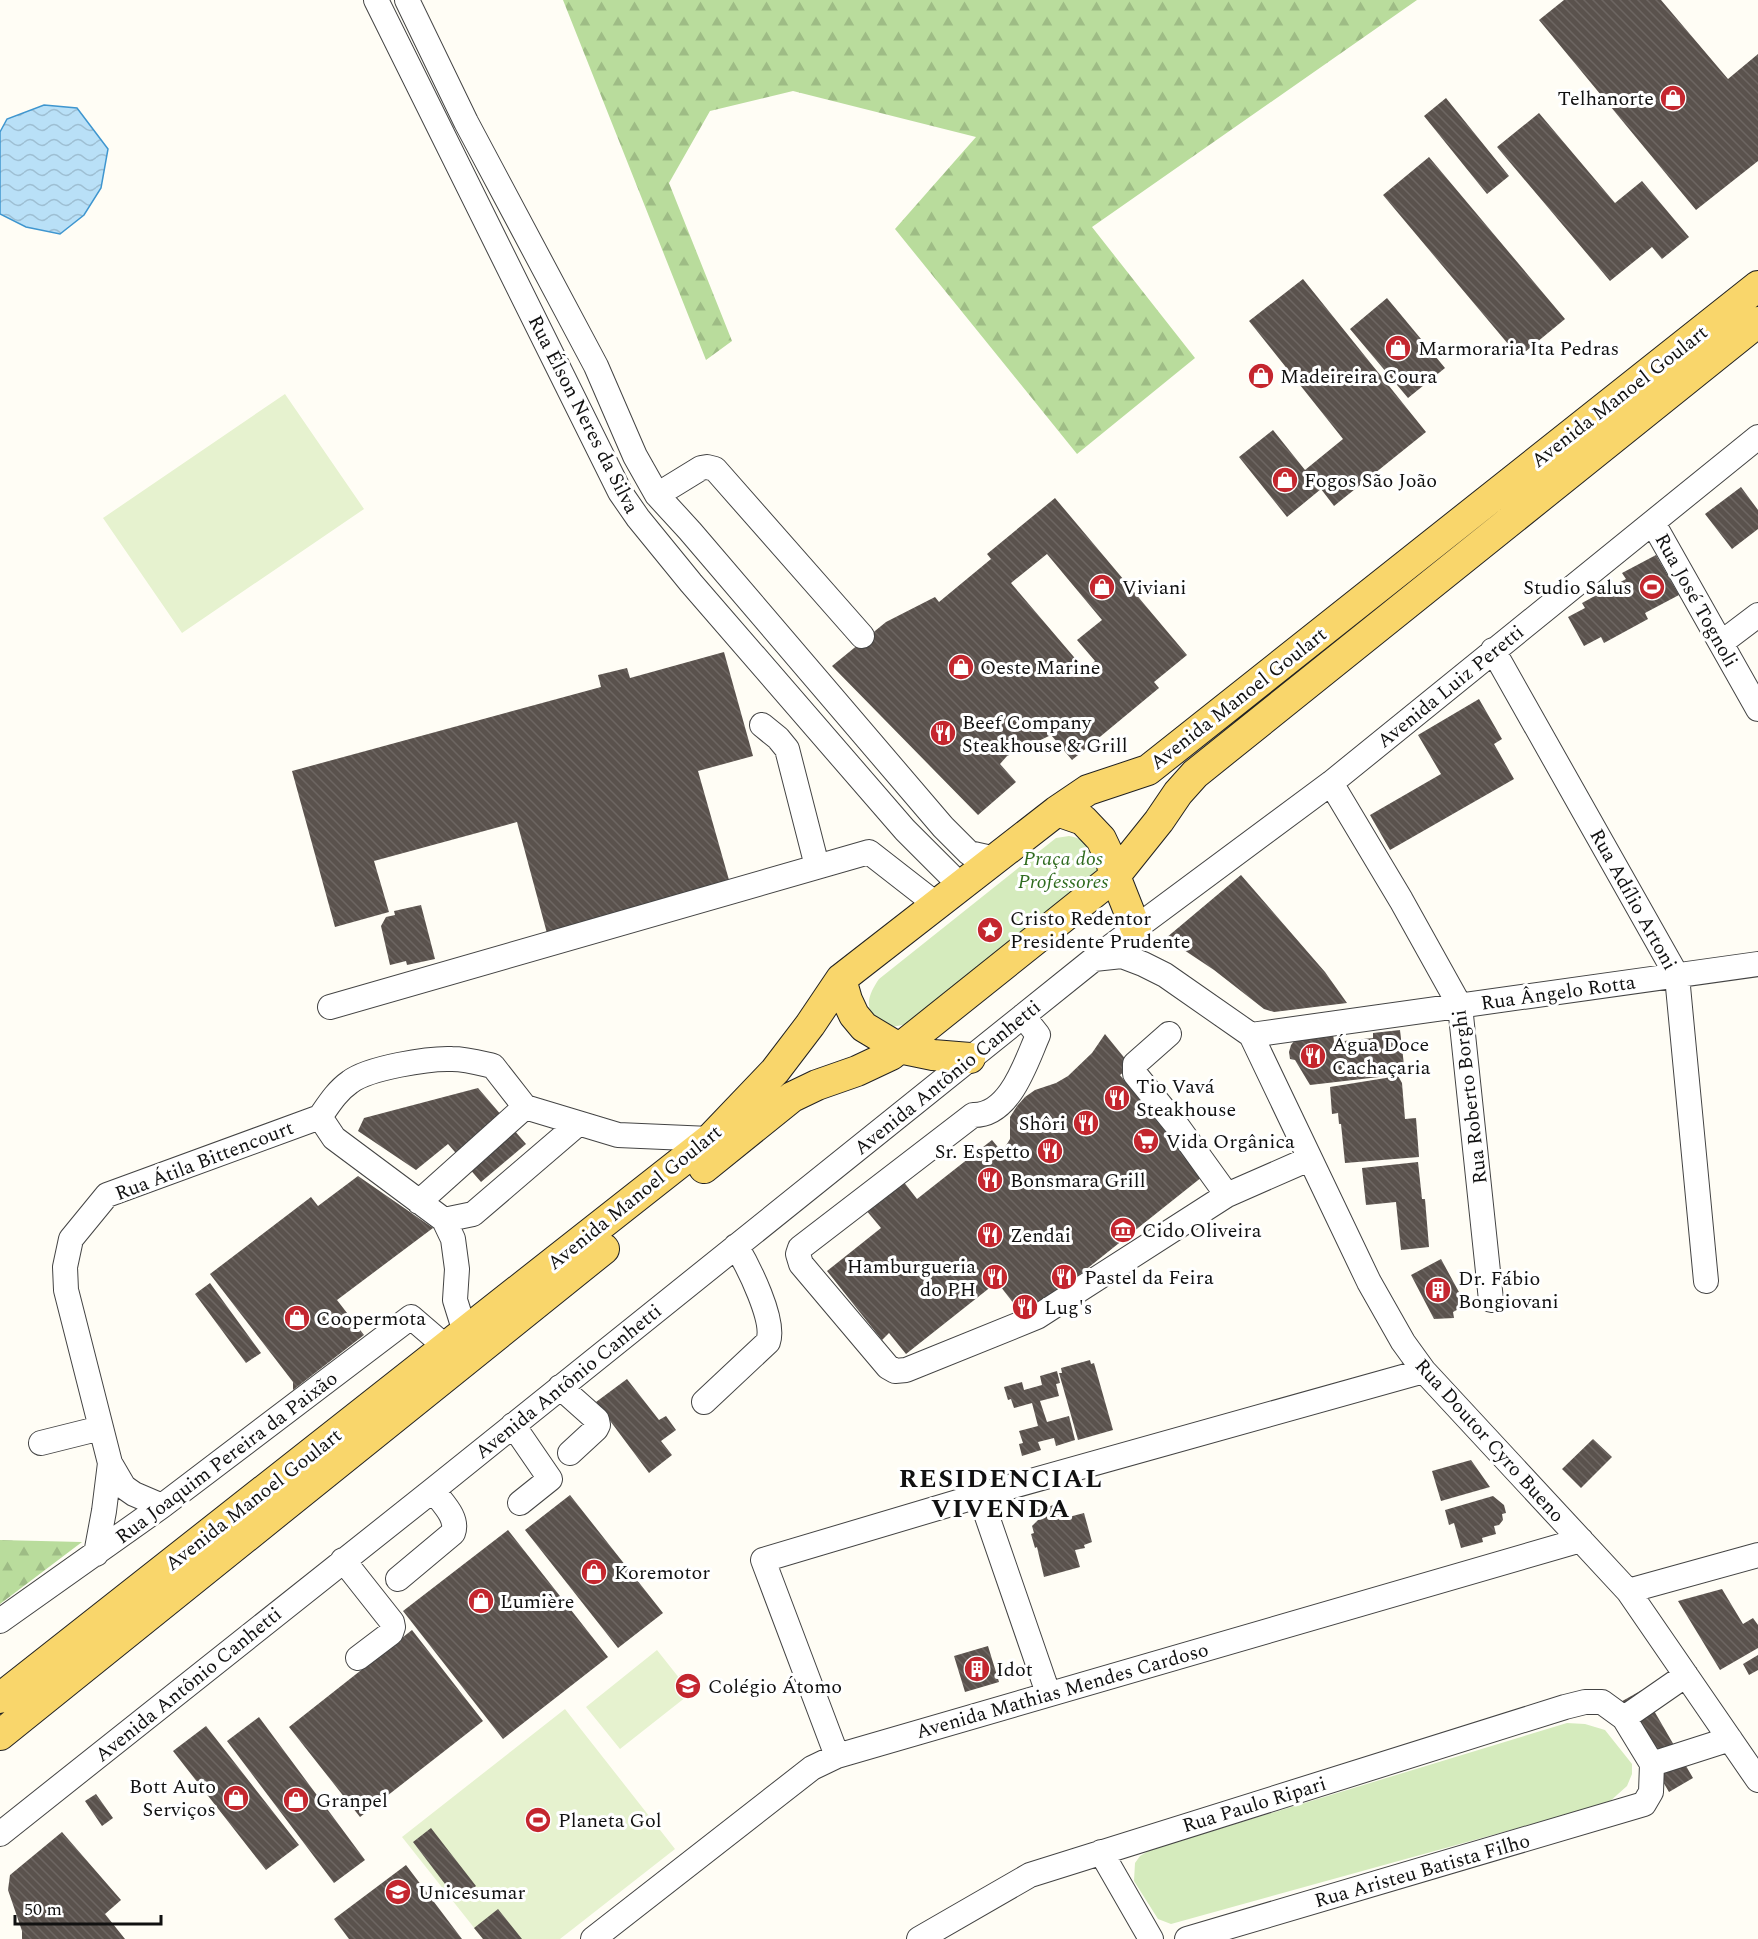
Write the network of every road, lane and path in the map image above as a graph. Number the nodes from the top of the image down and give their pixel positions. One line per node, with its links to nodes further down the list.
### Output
1 (376, 0): 14 (street, Rua Élson Neres da Silva)
2 (407, 0): 6 (street, Rua Élson Neres da Silva)
3 (1758, 285): 17 (main road, Avenida Manoel Goulart)
4 (1758, 322): 20 (main road, Avenida Manoel Goulart)
5 (1758, 437): 7 (street, Avenida Luiz Peretti)
6 (657, 495): 9 (street); 12 (street, Rua Élson Neres da Silva)
7 (1653, 523): 10 (street, Rua José Tognoli); 11 (street, Avenida Luiz Peretti)
8 (1758, 615): 10 (street)
9 (862, 636)
10 (1721, 643): 13 (street, Rua José Tognoli)
11 (1493, 650): 16 (street, Avenida Luiz Peretti); 27 (street, Rua Adílio Artoni)
12 (833, 698): 14 (street); 18 (street, Rua Élson Neres da Silva)
13 (1758, 708)
14 (808, 717): 21 (street, Rua Élson Neres da Silva)
15 (762, 725): 19 (street)
16 (1330, 783): 23 (street, Avenida Luiz Peretti); 29 (street, Rua Roberto Borghi)
17 (1057, 811): 18 (main road, Avenida Manoel Goulart); 20 (main road)
18 (996, 859): 21 (main road, Avenida Manoel Goulart)
19 (817, 866): 22 (street); 30 (street)
20 (1115, 876): 23 (main road); 34 (main road, Avenida Manoel Goulart)
21 (962, 886): 22 (main road, Avenida Manoel Goulart)
22 (937, 905): 28 (main road, Avenida Manoel Goulart)
23 (1136, 928): 24 (street, Avenida Antônio Canhetti); 26 (street)
24 (1094, 958): 26 (street); 31 (street, Avenida Antônio Canhetti)
25 (1758, 964): 27 (street, Rua Ângelo Rotta)
26 (1165, 975): 33 (street)
27 (1677, 976): 29 (street, Rua Ângelo Rotta); 45 (street, Rua Adílio Artoni)
28 (841, 980): 34 (main road); 39 (main road, Avenida Manoel Goulart)
29 (1460, 1006): 33 (street, Rua Ângelo Rotta); 46 (street, Rua Roberto Borghi)
30 (330, 1007)
31 (1023, 1016): 35 (street, Avenida Antônio Canhetti); 41 (street)
32 (1169, 1034): 41 (street)
33 (1251, 1035): 40 (street, Rua Doutor Cyro Bueno)
34 (899, 1048): 35 (main road); 72 (main road, Avenida Manoel Goulart)
35 (970, 1058): 44 (street, Avenida Antônio Canhetti)
36 (525, 1107): 37 (street); 38 (street); 42 (street)
37 (320, 1117): 42 (street); 52 (street, Rua Átila Bittencourt)
38 (578, 1124): 39 (street); 43 (street)
39 (710, 1139): 47 (main road, Avenida Manoel Goulart)
40 (1309, 1159): 41 (street); 48 (street, Rua Doutor Cyro Bueno)
41 (1227, 1195)
42 (420, 1202): 43 (street)
43 (444, 1220): 47 (street)
44 (736, 1246): 49 (street, Avenida Antônio Canhetti); 50 (street)
45 (1706, 1281)
46 (1491, 1300)
47 (456, 1340): 59 (street, Rua Joaquim Pereira da Paixão); 70 (main road, Avenida Manoel Goulart)
48 (1424, 1371): 57 (street); 60 (street, Rua Doutor Cyro Bueno)
49 (560, 1387): 51 (street, Avenida Antônio Canhetti); 54 (street)
50 (704, 1402)
51 (513, 1425): 56 (street, Avenida Antônio Canhetti); 58 (street)
52 (101, 1428): 53 (street); 55 (street)
53 (41, 1443)
54 (570, 1453)
55 (110, 1463): 59 (street); 61 (street)
56 (433, 1490): 63 (street, Avenida Antônio Canhetti); 64 (street)
57 (980, 1496): 69 (street); 74 (street)
58 (520, 1503)
59 (162, 1506): 61 (street, Rua Joaquim Pereira da Paixão)
60 (1581, 1540): 65 (street, Rua Doutor Cyro Bueno); 69 (street, Avenida Mathias Mendes Cardoso)
61 (96, 1554): 66 (street, Rua Joaquim Pereira da Paixão)
62 (1758, 1555): 65 (street)
63 (343, 1560): 67 (street); 77 (street, Avenida Antônio Canhetti)
64 (398, 1579)
65 (1628, 1591): 68 (street, Rua Doutor Cyro Bueno)
66 (0, 1621)
67 (358, 1658)
68 (1686, 1675): 71 (street); 73 (street, Rua Doutor Cyro Bueno)
69 (1048, 1693): 74 (street, Avenida Mathias Mendes Cardoso)
70 (0, 1698)
71 (1624, 1718): 75 (street); 78 (street, Rua Paulo Ripari)
72 (0, 1735)
73 (1730, 1739): 75 (street); 76 (street, Rua Doutor Cyro Bueno)
74 (837, 1756): 79 (street, Avenida Mathias Mendes Cardoso)
75 (1652, 1764): 82 (street, Rua Aristeu Batista Filho)
76 (1758, 1780)
77 (0, 1834)
78 (1101, 1852): 80 (street, Rua Paulo Ripari); 81 (street)
79 (593, 1939)
80 (919, 1939)
81 (1151, 1939)
82 (1187, 1939)

